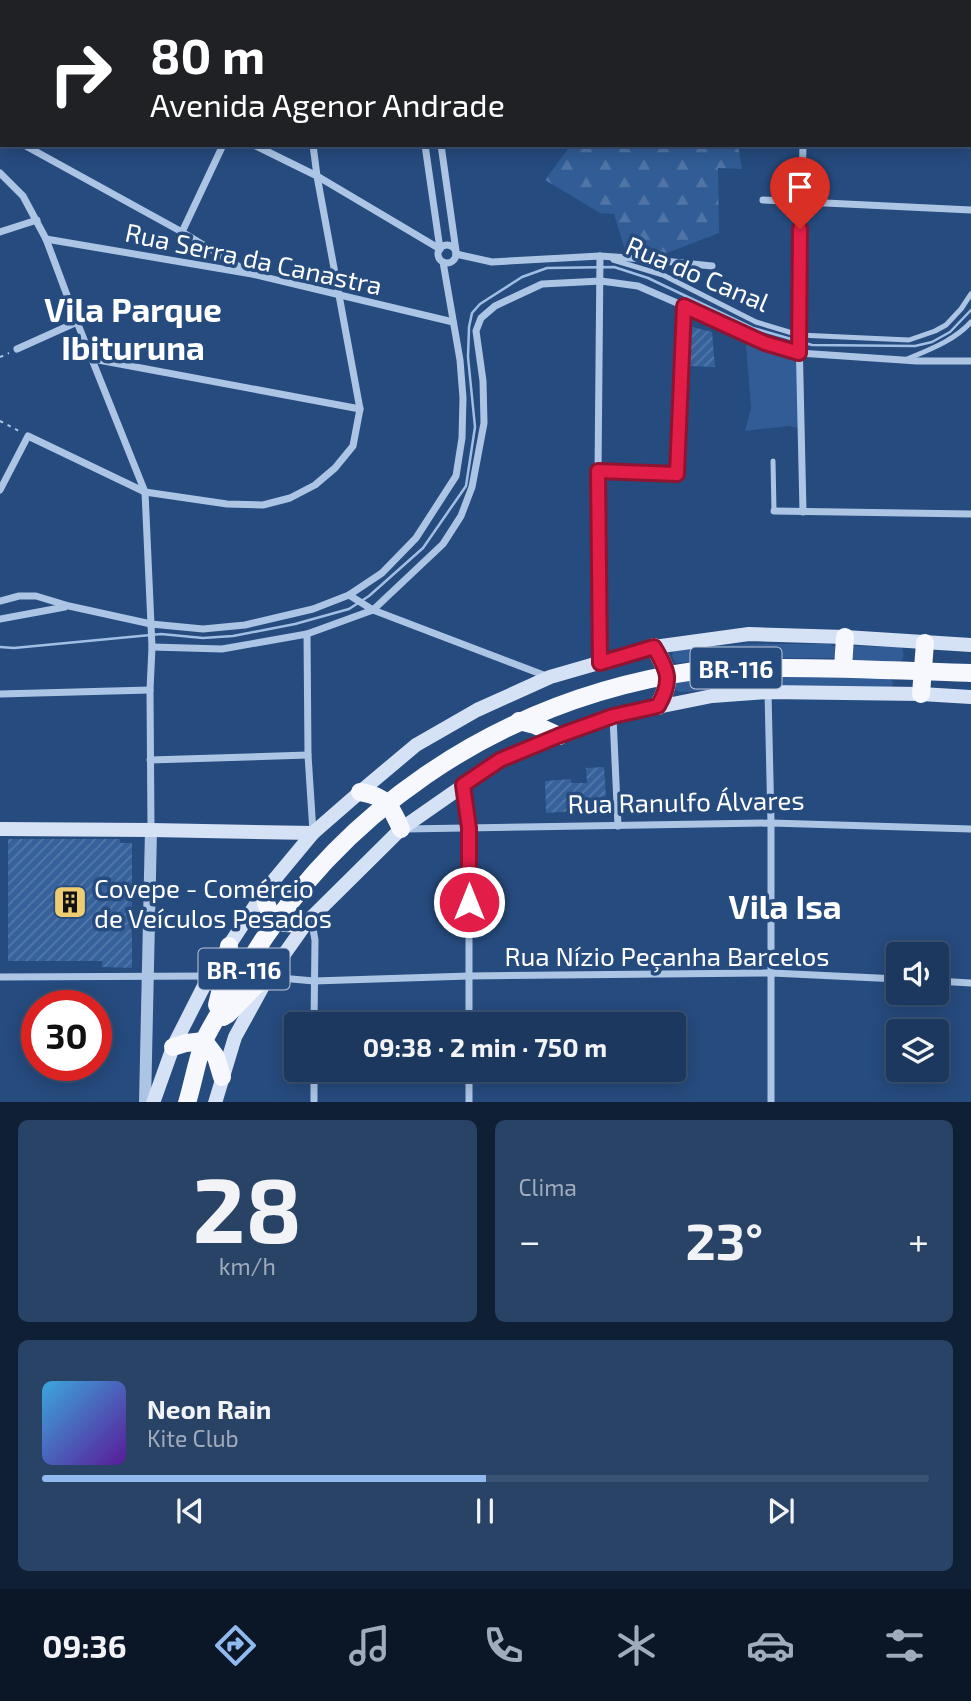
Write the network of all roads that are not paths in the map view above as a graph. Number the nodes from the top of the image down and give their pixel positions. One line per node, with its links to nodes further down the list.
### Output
1 (28, 147): 15 (street)
2 (222, 147): 15 (street)
3 (258, 147): 9 (street)
4 (313, 147): 9 (street)
5 (425, 147): 17 (street)
6 (441, 147): 18 (street)
7 (803, 147): 11 (street)
8 (0, 173): 13 (street)
9 (317, 176): 17 (street); 24 (street)
10 (763, 200): 11 (street)
11 (800, 202): 12 (street); 30 (street)
12 (971, 210)
13 (37, 220): 14 (street); 16 (street)
14 (0, 232)
15 (182, 232): 22 (street)
16 (46, 239): 22 (street, Rua Serra da Canastra); 29 (street)
17 (440, 249): 18 (street); 20 (street)
18 (456, 253): 19 (street); 20 (street)
19 (600, 256): 21 (street); 23 (street); 30 (lane, Rua do Canal)
20 (443, 262): 27 (street)
21 (712, 266)
22 (252, 274): 24 (street, Rua Serra da Canastra)
23 (601, 281): 26 (street, Rua do Canal); 38 (street); 47 (street, Rua do Canal)
24 (338, 294): 27 (street, Rua Serra da Canastra); 36 (street)
25 (971, 294): 30 (lane, Rua do Canal)
26 (684, 306): 32 (street, Rua do Canal); 38 (street)
27 (453, 322): 44 (street)
28 (971, 322): 34 (lane)
29 (77, 323): 31 (street); 33 (street)
30 (799, 335): 32 (street)
31 (17, 349)
32 (799, 353): 34 (street, Rua do Canal); 42 (street)
33 (93, 359): 36 (street); 40 (street)
34 (905, 360): 35 (street, Rua do Canal)
35 (971, 361)
36 (360, 409): 40 (street)
37 (773, 461): 41 (lane)
38 (598, 471): 56 (street)
39 (0, 490): 40 (street)
40 (145, 492): 49 (street)
41 (774, 511): 42 (street)
42 (803, 512): 43 (street)
43 (971, 514)
44 (349, 595): 47 (street); 49 (street)
45 (0, 601): 46 (street)
46 (69, 606): 48 (street); 49 (street)
47 (373, 610): 50 (street); 61 (street)
48 (0, 620)
49 (151, 624): 54 (street)
50 (307, 634): 54 (street); 71 (street)
51 (845, 636): 52 (main road); 55 (main road); 57 (highway)
52 (925, 643): 53 (main road); 58 (highway)
53 (971, 645)
54 (152, 647): 62 (street)
55 (654, 647): 56 (main road); 60 (highway)
56 (600, 663): 61 (main road)
57 (843, 668): 58 (highway, BR-116); 60 (highway, BR-116)
58 (923, 671): 59 (highway, BR-116); 65 (highway)
59 (971, 673)
60 (669, 676): 67 (highway); 69 (highway, BR-116)
61 (550, 677): 74 (main road)
62 (150, 690): 64 (street); 72 (street)
63 (768, 692): 65 (main road); 67 (main road); 76 (street)
64 (0, 694)
65 (921, 694): 66 (main road)
66 (971, 697)
67 (658, 706): 68 (main road)
68 (613, 716): 70 (main road); 77 (street)
69 (519, 721): 70 (highway); 75 (highway, BR-116)
70 (558, 736): 73 (main road)
71 (308, 755): 72 (street); 83 (street)
72 (150, 760): 82 (street)
73 (463, 785): 78 (street); 80 (main road)
74 (360, 792): 75 (highway); 83 (main road)
75 (387, 803): 80 (highway); 85 (highway, BR-116)
76 (771, 823): 77 (street, Rua Ranulfo Álvares); 81 (street, Rua Ranulfo Álvares); 88 (street)
77 (618, 826): 78 (street, Rua Ranulfo Álvares)
78 (469, 828): 80 (street, Rua Ranulfo Álvares); 89 (street)
79 (0, 829): 82 (main road)
80 (401, 829): 86 (main road)
81 (971, 829)
82 (151, 830): 83 (main road); 90 (street)
83 (313, 833): 84 (main road)
84 (264, 891): 85 (highway); 87 (main road)
85 (276, 921): 86 (highway); 100 (highway, BR-116)
86 (307, 922): 92 (main road); 95 (street)
87 (229, 946): 91 (main road); 100 (highway)
88 (772, 973): 89 (street, Rua Nízio Peçanha Barcelos); 94 (street, Rua Nízio Peçanha Barcelos); 112 (street)
89 (469, 975): 95 (street, Rua Nízio Peçanha Barcelos); 99 (street)
90 (148, 976): 91 (street); 93 (street); 106 (street)
91 (209, 976): 102 (main road)
92 (268, 977): 95 (street, Rua Nízio Peçanha Barcelos); 100 (highway); 103 (main road)
93 (0, 978)
94 (886, 978)
95 (314, 981): 98 (street)
96 (949, 982): 97 (street)
97 (971, 983)
98 (314, 1012)
99 (469, 1012)
100 (216, 1020): 101 (highway, BR-116)
101 (204, 1041): 102 (highway); 103 (highway); 108 (highway, BR-116)
102 (173, 1047): 107 (main road)
103 (222, 1077): 109 (main road)
104 (314, 1082): 110 (street)
105 (469, 1082): 111 (street)
106 (145, 1102)
107 (153, 1102)
108 (187, 1102)
109 (215, 1102)
110 (314, 1102)
111 (469, 1102)
112 (771, 1102)

